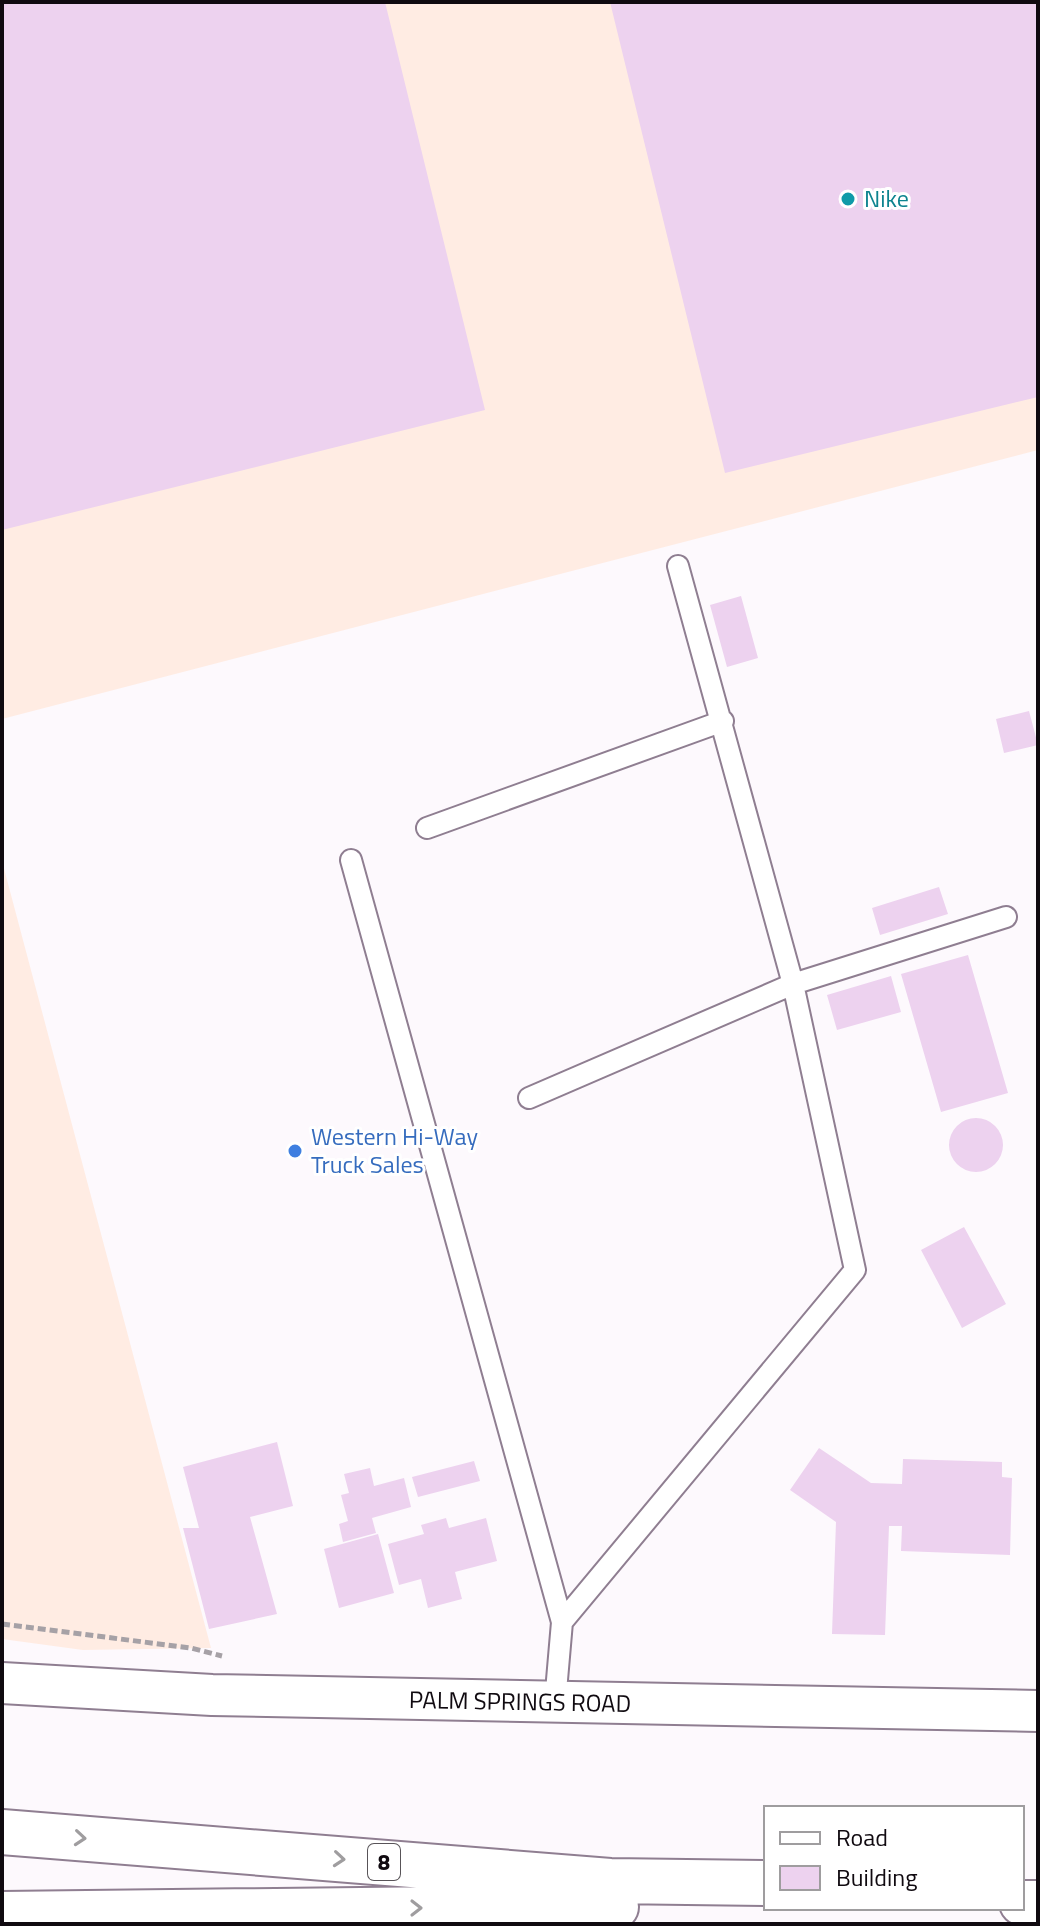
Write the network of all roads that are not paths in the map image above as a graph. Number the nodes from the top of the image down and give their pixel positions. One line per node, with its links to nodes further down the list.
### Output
1 (678, 566): 2 (lane)
2 (723, 721): 3 (lane); 6 (lane)
3 (427, 828)
4 (351, 860): 8 (lane)
5 (1006, 917): 6 (lane)
6 (793, 984): 7 (lane); 8 (lane)
7 (529, 1098)
8 (562, 1622): 10 (lane)
9 (2, 1683): 10 (street, PALM SPRINGS ROAD)
10 (555, 1703): 11 (street, PALM SPRINGS ROAD)
11 (1038, 1711)
12 (2, 1832): 13 (highway, 8, one-way to 13)
13 (764, 1883)
14 (764, 1906): 15 (highway, one-way to 14)
15 (2, 1914)

